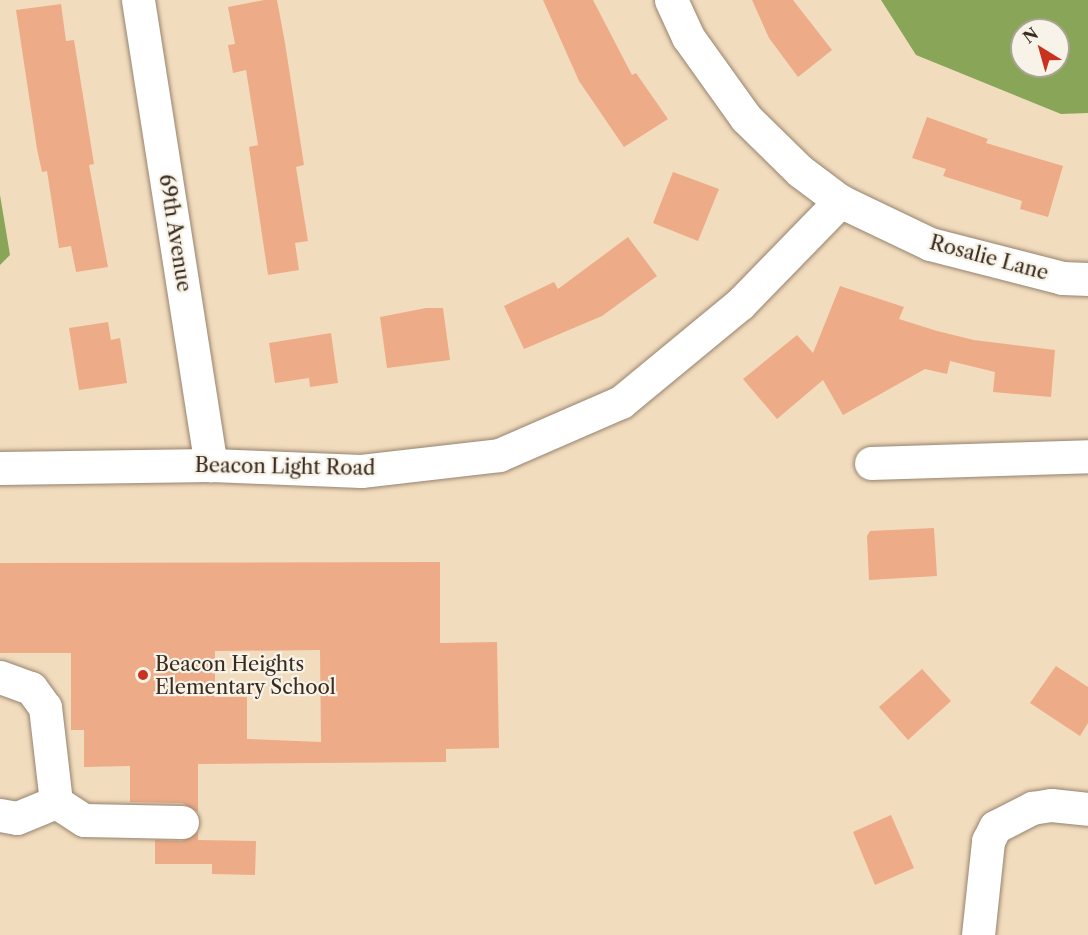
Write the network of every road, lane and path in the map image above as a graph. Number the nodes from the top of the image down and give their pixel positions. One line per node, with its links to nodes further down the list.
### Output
1 (138, 0): 7 (street, 69th Avenue)
2 (671, 0): 3 (street, Rosalie Lane)
3 (840, 201): 4 (street, Rosalie Lane); 7 (street, Beacon Light Road)
4 (1088, 279)
5 (1088, 456): 6 (street)
6 (871, 463)
7 (211, 465): 8 (street, Beacon Light Road)
8 (0, 468)
9 (0, 677): 10 (street)
10 (56, 802): 12 (street); 13 (street)
11 (1088, 809): 14 (street)
12 (0, 815)
13 (182, 822)
14 (978, 935)

